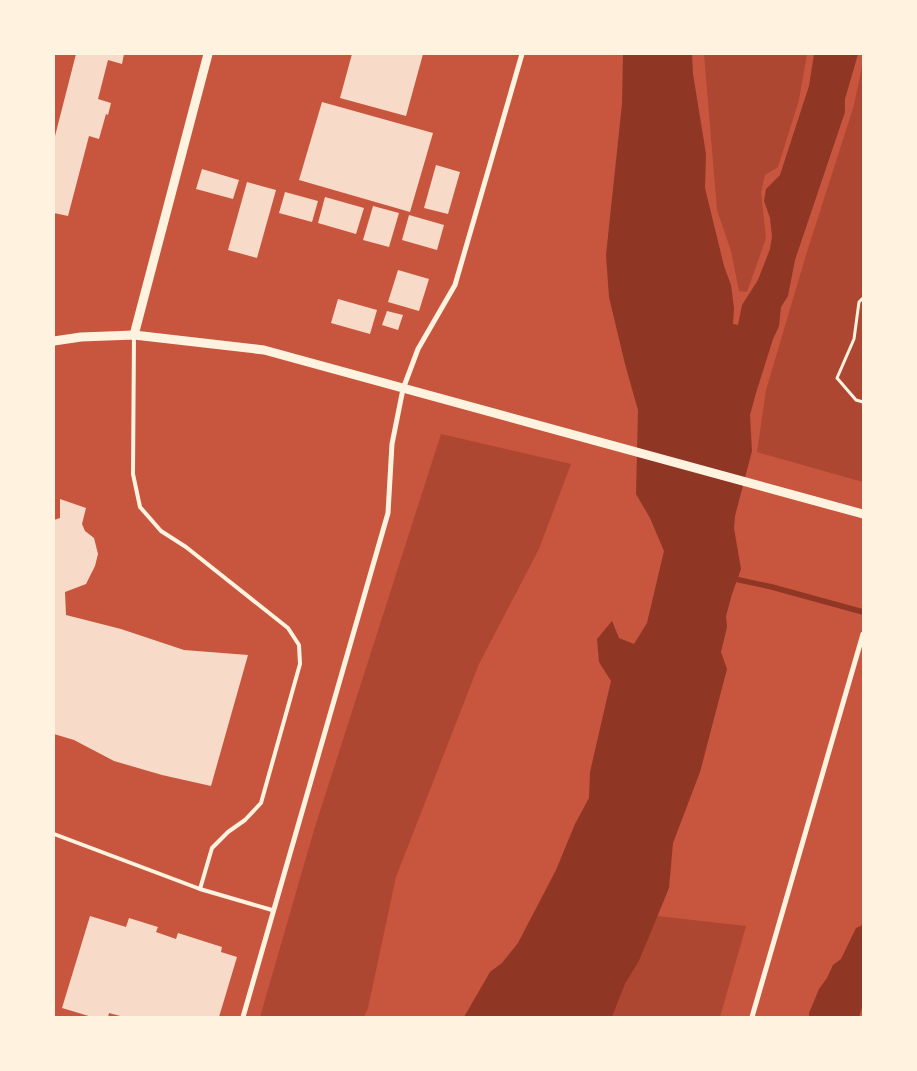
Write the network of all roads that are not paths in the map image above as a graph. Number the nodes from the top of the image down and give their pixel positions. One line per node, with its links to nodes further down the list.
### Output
1 (208, 54): 3 (street)
2 (522, 54): 5 (street)
3 (134, 335): 4 (street); 5 (street); 9 (lane)
4 (54, 341)
5 (403, 388): 6 (street); 10 (street)
6 (863, 514)
7 (863, 634): 12 (street)
8 (54, 834): 9 (lane)
9 (200, 889): 10 (lane)
10 (272, 910): 11 (street)
11 (243, 1017)
12 (752, 1017)

